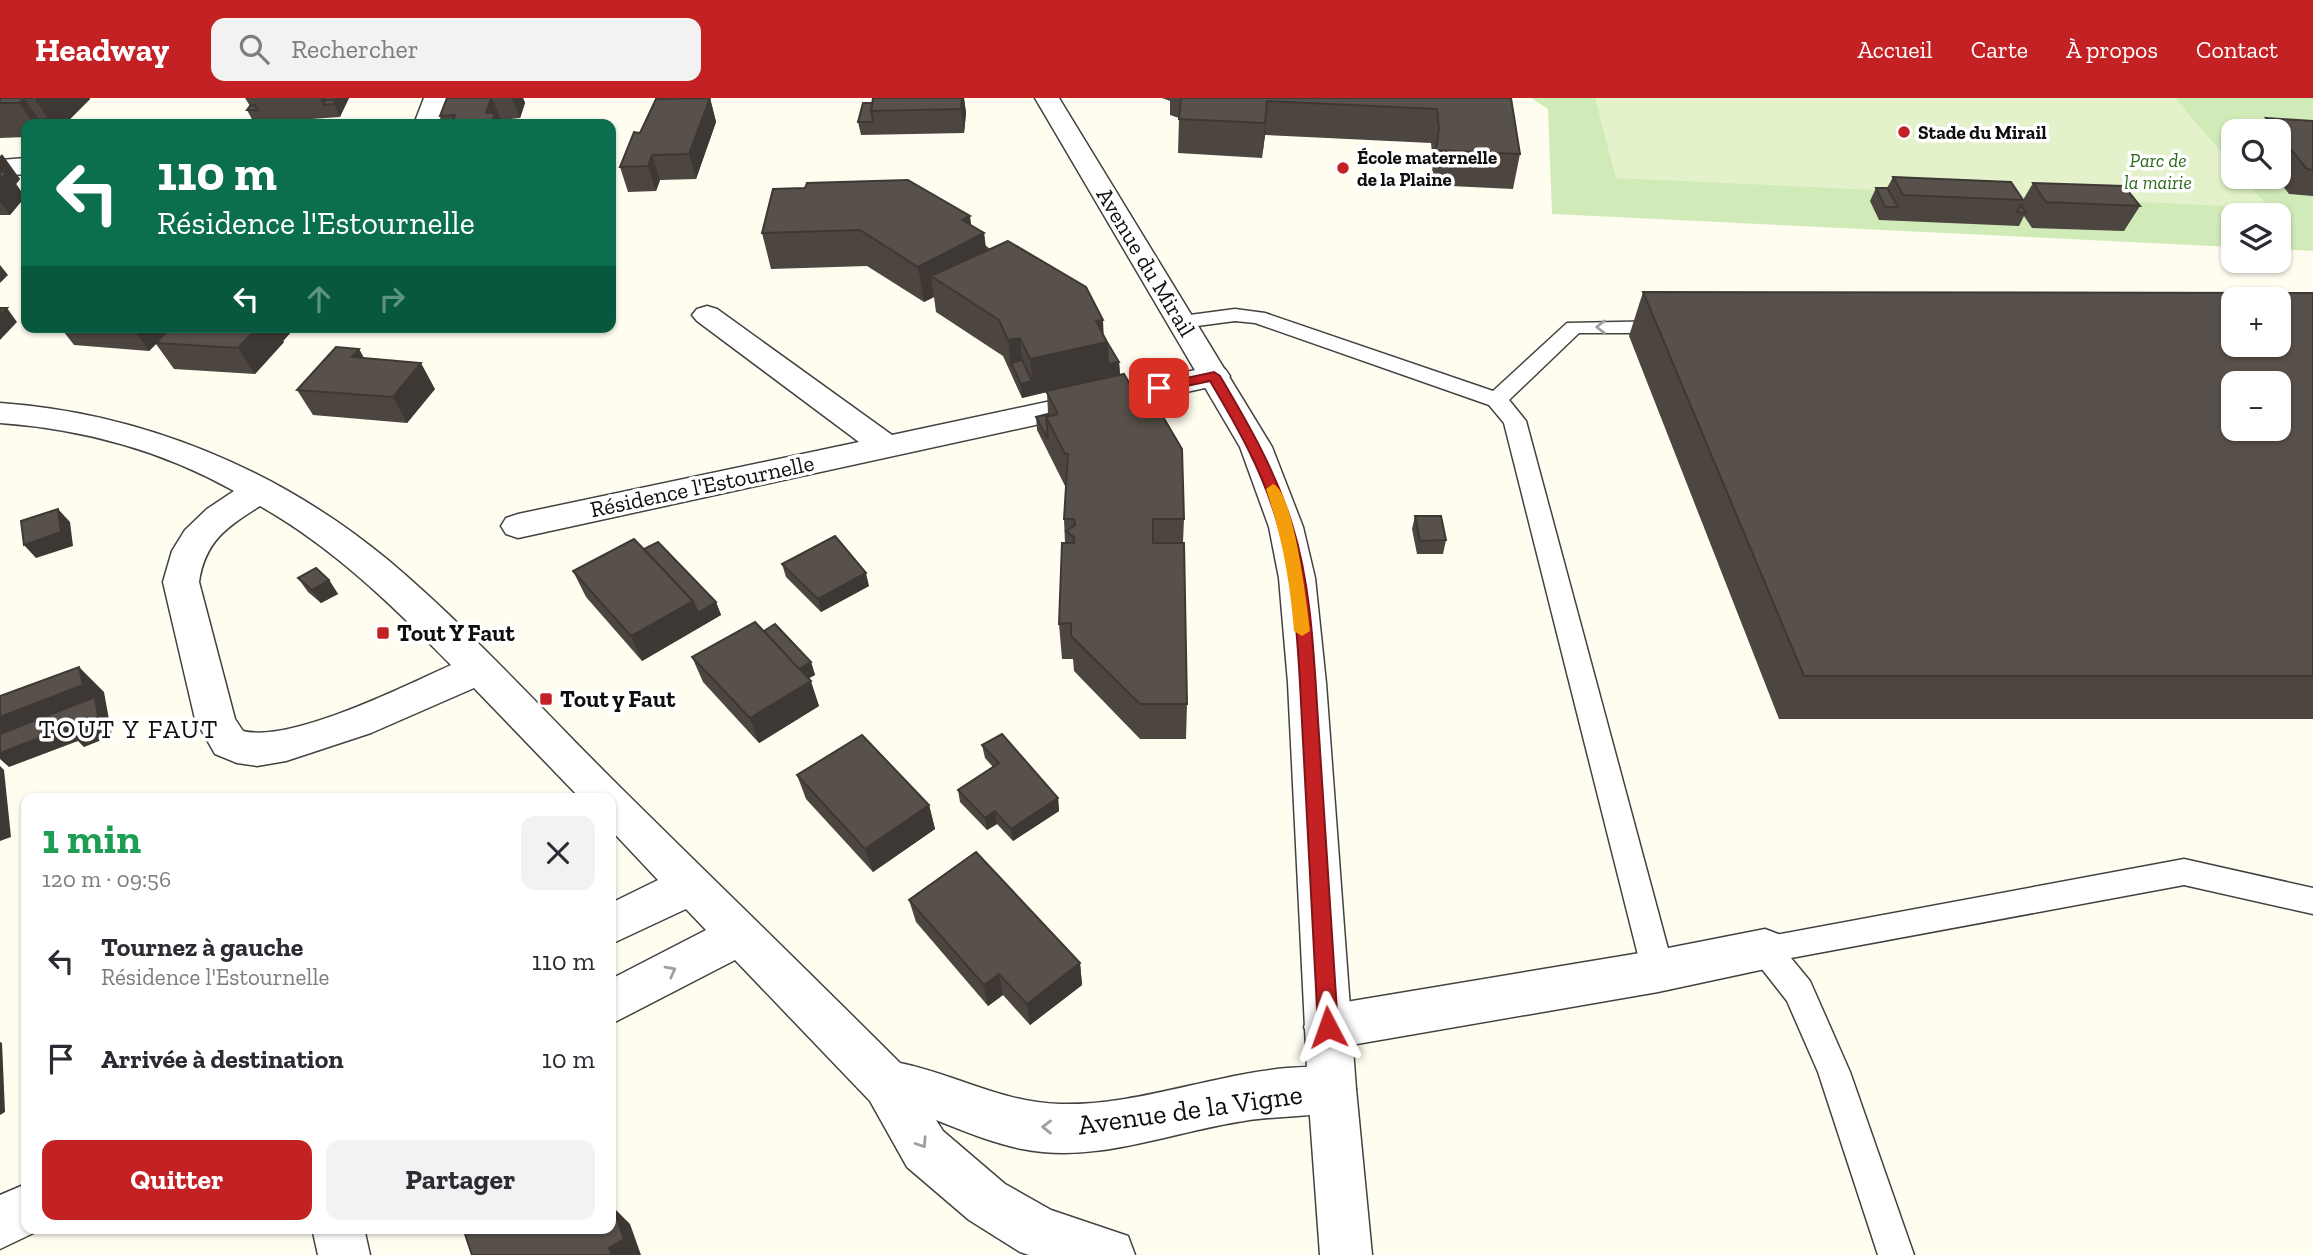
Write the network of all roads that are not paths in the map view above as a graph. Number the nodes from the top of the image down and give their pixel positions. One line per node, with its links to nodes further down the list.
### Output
1 (436, 98): 3 (street)
2 (1047, 98): 7 (street, Avenue du Mirail)
3 (428, 119)
4 (21, 166): 5 (street)
5 (0, 168)
6 (706, 315): 12 (street)
7 (1182, 322): 9 (street, Avenue du Mirail); 10 (lane)
8 (1684, 327): 10 (lane, one-way to 10)
9 (1214, 376): 12 (street, Résidence l'Estournelle); 25 (street, Avenue du Mirail)
10 (1497, 400): 23 (lane)
11 (0, 413): 13 (street)
12 (886, 446): 14 (street, Résidence l'Estournelle)
13 (260, 491): 15 (street); 15 (street)
14 (519, 526)
15 (479, 669): 16 (street)
16 (601, 793)
17 (616, 808): 18 (street)
18 (692, 885): 20 (street); 21 (street)
19 (2308, 901): 22 (lane)
20 (616, 922)
21 (741, 935): 24 (street, one-way to 21); 26 (street)
22 (1766, 949): 23 (street); 34 (lane)
23 (1658, 971): 25 (street)
24 (616, 999)
25 (1328, 1027): 27 (street, Avenue du Mirail)
26 (887, 1084): 27 (street, Avenue de la Vigne, one-way to 26); 32 (street, one-way to 32)
27 (1332, 1089): 33 (street, Avenue du Mirail)
28 (21, 1212): 29 (street)
29 (0, 1223)
30 (339, 1234): 31 (street)
31 (344, 1255)
32 (1109, 1255)
33 (1346, 1255)
34 (1896, 1255)

